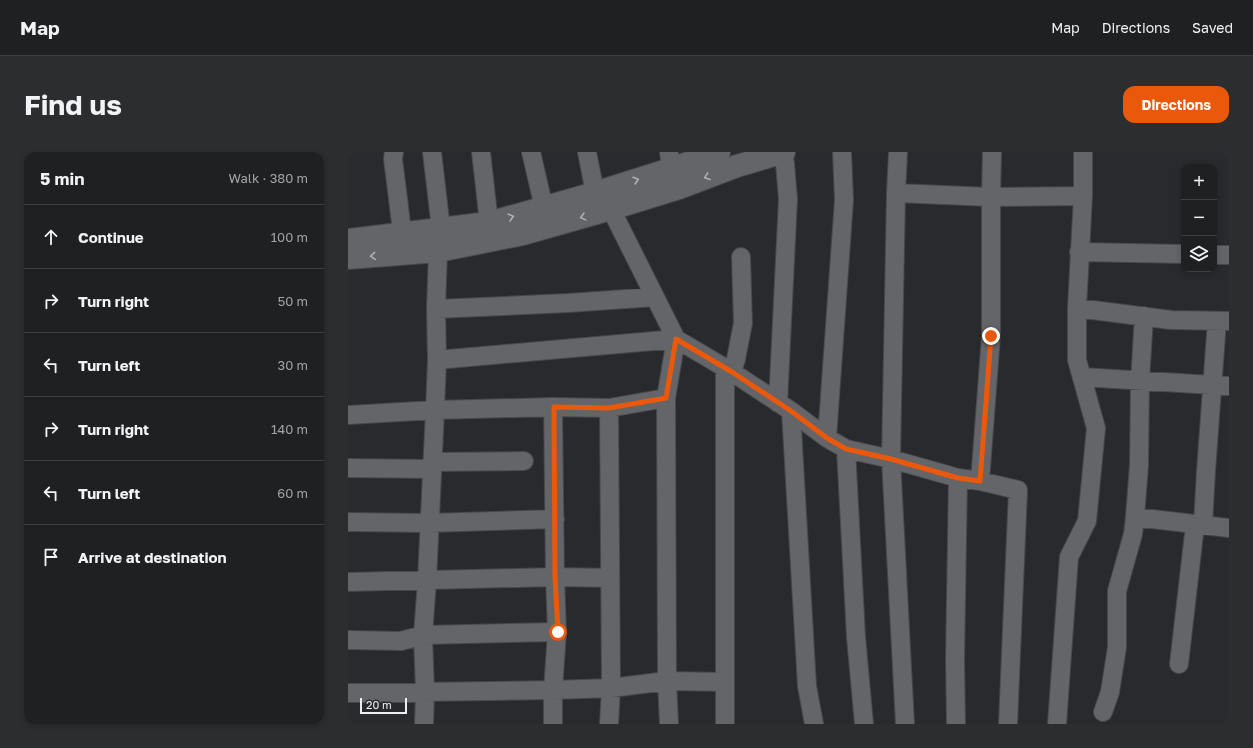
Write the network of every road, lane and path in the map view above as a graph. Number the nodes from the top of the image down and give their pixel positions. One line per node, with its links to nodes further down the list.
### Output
1 (394, 152): 23 (street)
2 (432, 152): 20 (street)
3 (480, 152): 21 (street)
4 (531, 152): 19 (street)
5 (587, 152): 14 (street)
6 (719, 152): 13 (main road)
7 (783, 152): 12 (main road); 44 (street)
8 (842, 152): 48 (street)
9 (898, 152): 15 (street)
10 (992, 152): 17 (street)
11 (1082, 152): 16 (street)
12 (731, 159): 13 (main road, one-way to 13)
13 (673, 170): 14 (main road, one-way to 13); 18 (main road)
14 (595, 193): 18 (street); 19 (main road)
15 (896, 193): 17 (street); 50 (street)
16 (1083, 196): 17 (street); 25 (street)
17 (991, 197): 55 (street)
18 (611, 209): 19 (main road, one-way to 19); 31 (street)
19 (548, 216): 21 (main road)
20 (441, 229): 21 (main road); 23 (main road); 24 (street)
21 (491, 232): 24 (main road)
22 (348, 240): 23 (main road)
23 (404, 244): 24 (main road); 30 (main road, one-way to 30)
24 (438, 251): 33 (street)
25 (1079, 252): 26 (street); 32 (street)
26 (1181, 254)
27 (1217, 255): 28 (street)
28 (1229, 255)
29 (741, 257): 38 (street)
30 (348, 258)
31 (655, 297): 33 (street); 36 (street)
32 (1077, 308): 34 (street); 39 (street)
33 (436, 309): 37 (street)
34 (1144, 316): 35 (street); 40 (street)
35 (1223, 321): 41 (street)
36 (676, 339): 37 (street); 38 (street); 42 (street)
37 (437, 360): 46 (street)
38 (728, 370): 44 (street); 71 (street)
39 (1082, 377): 40 (street); 87 (street)
40 (1140, 381): 41 (street); 56 (street)
41 (1221, 386): 60 (street)
42 (666, 398): 45 (street); 70 (street)
43 (554, 407): 45 (street); 46 (street); 57 (street)
44 (784, 407): 48 (street); 82 (street)
45 (609, 408): 63 (street)
46 (436, 410): 47 (street); 52 (street)
47 (348, 415)
48 (827, 438): 49 (street)
49 (846, 449): 50 (street); 83 (street)
50 (891, 459): 54 (street); 84 (street)
51 (524, 461): 52 (street)
52 (432, 465): 53 (street); 59 (street)
53 (348, 468)
54 (958, 478): 55 (street); 85 (street)
55 (980, 481): 86 (street)
56 (1135, 517): 60 (street); 76 (street)
57 (555, 519): 59 (street); 62 (street)
58 (348, 522): 59 (street)
59 (429, 523): 64 (street)
60 (1199, 525): 61 (street); 69 (street)
61 (1229, 528)
62 (555, 577): 63 (street); 64 (street); 66 (street)
63 (610, 578): 72 (street)
64 (427, 581): 65 (street); 67 (street)
65 (348, 582)
66 (558, 632): 67 (street); 73 (street)
67 (423, 635): 68 (street); 74 (street)
68 (348, 640)
69 (1179, 664)
70 (667, 681): 71 (street); 72 (street); 80 (street)
71 (725, 682): 81 (street)
72 (611, 688): 73 (street); 79 (street)
73 (553, 690): 74 (street); 78 (street)
74 (425, 692): 75 (street); 77 (street)
75 (348, 693)
76 (1103, 712)
77 (424, 724)
78 (553, 724)
79 (609, 724)
80 (669, 724)
81 (725, 724)
82 (814, 724)
83 (864, 724)
84 (905, 724)
85 (956, 724)
86 (1008, 724)
87 (1057, 724)

